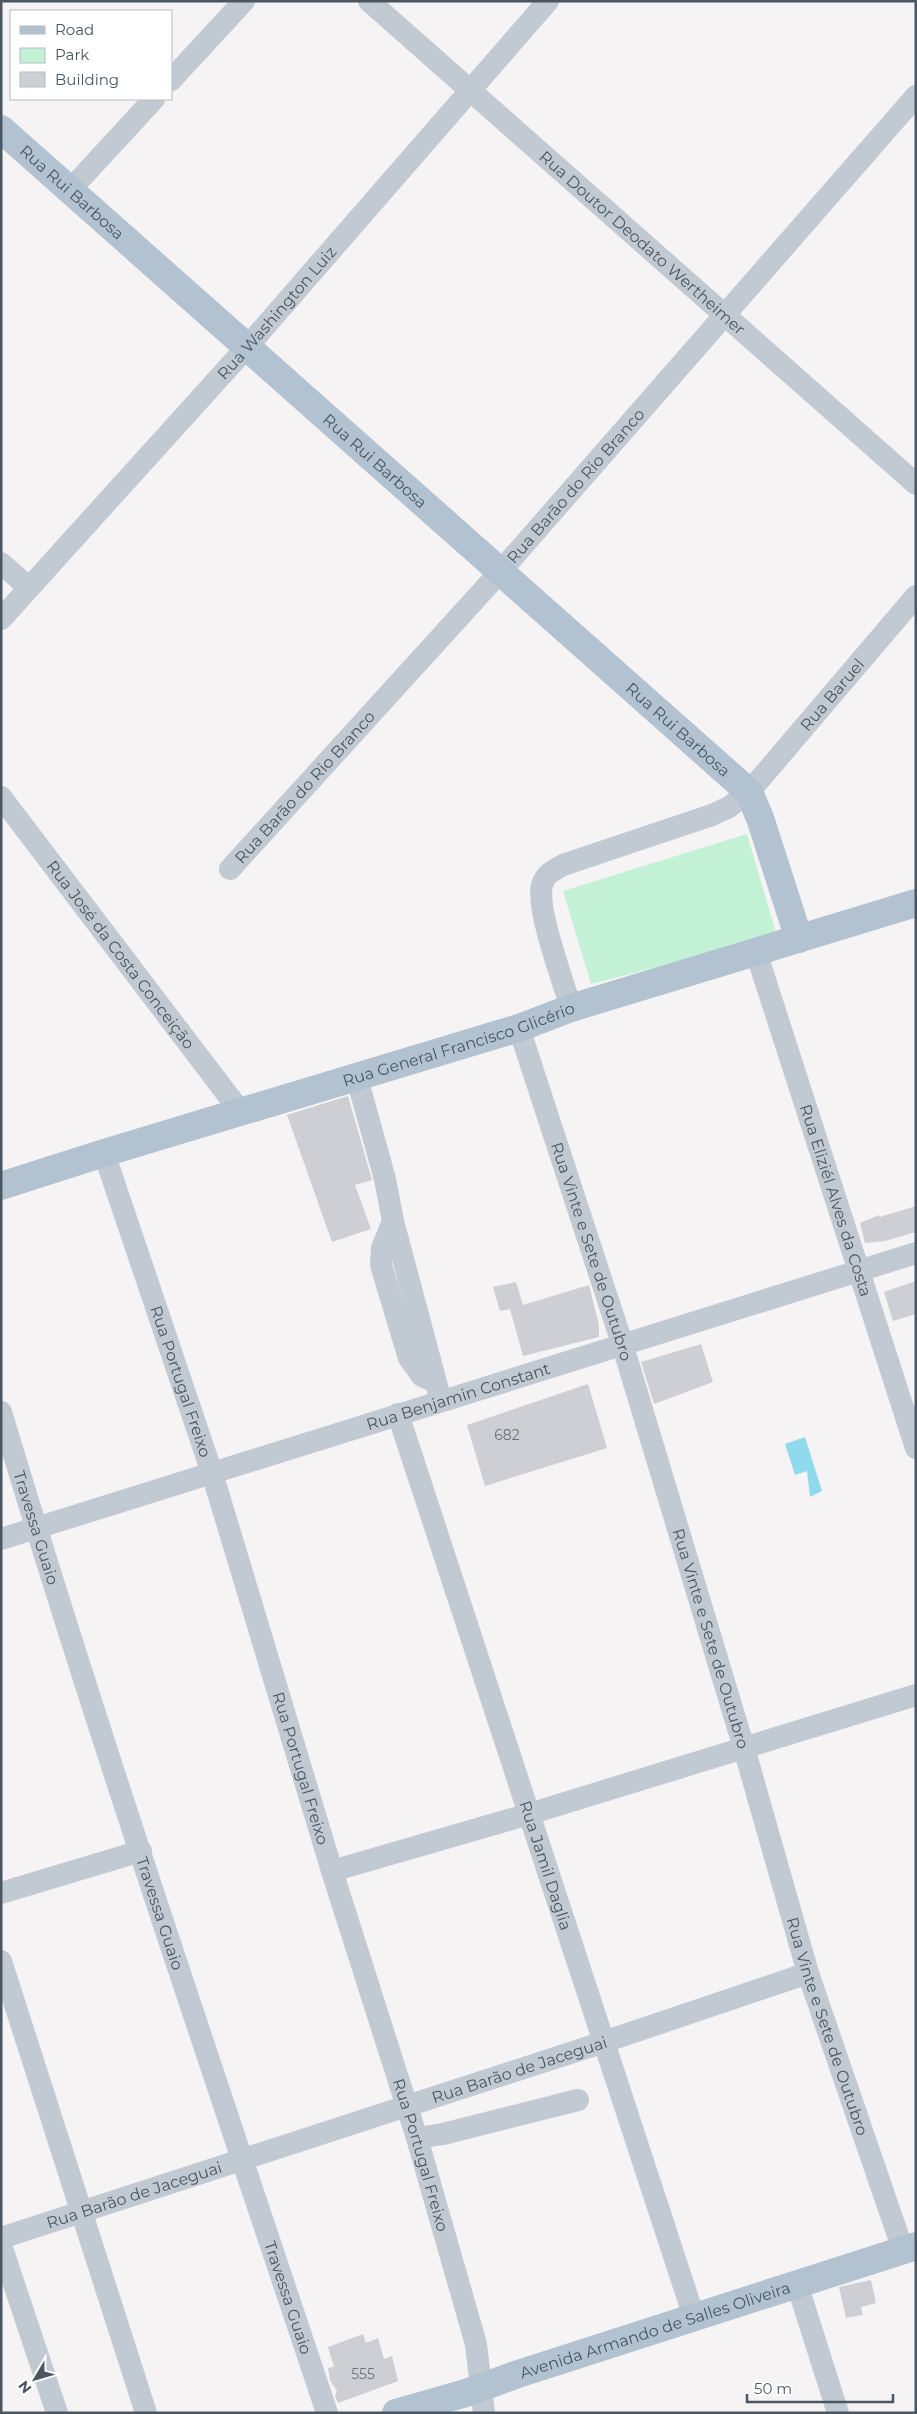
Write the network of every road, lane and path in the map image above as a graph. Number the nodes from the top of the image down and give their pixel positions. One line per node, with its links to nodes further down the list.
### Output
1 (244, 1): 4 (street)
2 (369, 1): 5 (street, Rua Doutor Deodato Wertheimer)
3 (548, 1): 5 (street, Rua Washington Luiz)
4 (172, 79)
5 (471, 91): 10 (street, Rua Doutor Deodato Wertheimer); 11 (street, Rua Washington Luiz)
6 (916, 96): 10 (street, Rua Barão do Rio Branco)
7 (153, 100): 9 (street)
8 (1, 129): 9 (main road, Rua Rui Barbosa)
9 (70, 190): 11 (main road, Rua Rui Barbosa)
10 (724, 314): 12 (street, Rua Doutor Deodato Wertheimer); 14 (street, Rua Barão do Rio Branco)
11 (247, 347): 14 (main road, Rua Rui Barbosa); 15 (street, Rua Washington Luiz)
12 (916, 484)
13 (1, 564): 15 (street)
14 (500, 572): 18 (main road, Rua Rui Barbosa); 20 (street, Rua Barão do Rio Branco)
15 (28, 587): 17 (street, Rua Washington Luiz)
16 (916, 596): 18 (street, Rua Baruel)
17 (1, 619)
18 (749, 792): 22 (main road); 24 (street, Rua Baruel)
19 (1, 797): 27 (street, Rua José da Costa Conceição)
20 (230, 869)
21 (916, 903): 22 (main road, Rua General Francisco Glicério)
22 (800, 939): 23 (main road, Rua General Francisco Glicério)
23 (756, 952): 24 (main road, Rua General Francisco Glicério); 31 (street, Rua Eliziél Alves da Costa)
24 (571, 1008): 25 (main road, Rua General Francisco Glicério)
25 (519, 1028): 26 (main road, Rua General Francisco Glicério); 32 (street, Rua Vinte e Sete de Outubro)
26 (357, 1078): 27 (main road, Rua General Francisco Glicério); 33 (street)
27 (240, 1111): 28 (main road, Rua General Francisco Glicério)
28 (104, 1153): 29 (main road, Rua General Francisco Glicério); 37 (street, Rua Portugal Freixo)
29 (1, 1186)
30 (916, 1253): 31 (street, Rua Benjamin Constant)
31 (860, 1271): 32 (street, Rua Benjamin Constant); 36 (street, Rua Eliziél Alves da Costa)
32 (622, 1343): 33 (street, Rua Benjamin Constant); 41 (street, Rua Vinte e Sete de Outubro)
33 (438, 1391): 35 (street, Rua Benjamin Constant)
34 (1, 1412): 38 (street, Travessa Guaio)
35 (398, 1414): 37 (street, Rua Benjamin Constant); 42 (street, Rua Jamil Daglia)
36 (916, 1448)
37 (212, 1472): 38 (street, Rua Benjamin Constant); 44 (street, Rua Portugal Freixo)
38 (36, 1528): 39 (street, Rua Benjamin Constant); 43 (street, Travessa Guaio)
39 (1, 1539)
40 (916, 1694): 41 (street)
41 (744, 1748): 42 (street); 47 (street, Rua Vinte e Sete de Outubro)
42 (529, 1814): 44 (street); 48 (street, Rua Jamil Daglia)
43 (141, 1851): 45 (street); 52 (street, Travessa Guaio)
44 (332, 1871): 50 (street, Rua Portugal Freixo)
45 (1, 1893)
46 (1, 1961): 53 (street)
47 (808, 1973): 48 (street, Rua Barão de Jaceguai); 56 (street, Rua Vinte e Sete de Outubro)
48 (604, 2042): 50 (street, Rua Barão de Jaceguai); 58 (street, Rua Jamil Daglia)
49 (578, 2100): 51 (street)
50 (407, 2106): 51 (street, Rua Portugal Freixo); 52 (street, Rua Barão de Jaceguai)
51 (418, 2138): 59 (street, Rua Portugal Freixo)
52 (243, 2160): 53 (street, Rua Barão de Jaceguai); 62 (street, Travessa Guaio)
53 (82, 2212): 54 (street, Rua Barão de Jaceguai); 61 (street)
54 (1, 2238)
55 (1, 2245): 60 (street)
56 (909, 2248): 57 (main road, Avenida Armando de Salles Oliveira)
57 (796, 2284): 58 (main road, Avenida Armando de Salles Oliveira); 64 (street)
58 (694, 2317): 59 (main road, Avenida Armando de Salles Oliveira)
59 (482, 2400): 63 (main road, Avenida Armando de Salles Oliveira)
60 (57, 2413)
61 (146, 2413)
62 (327, 2413)
63 (396, 2413)
64 (838, 2413)

